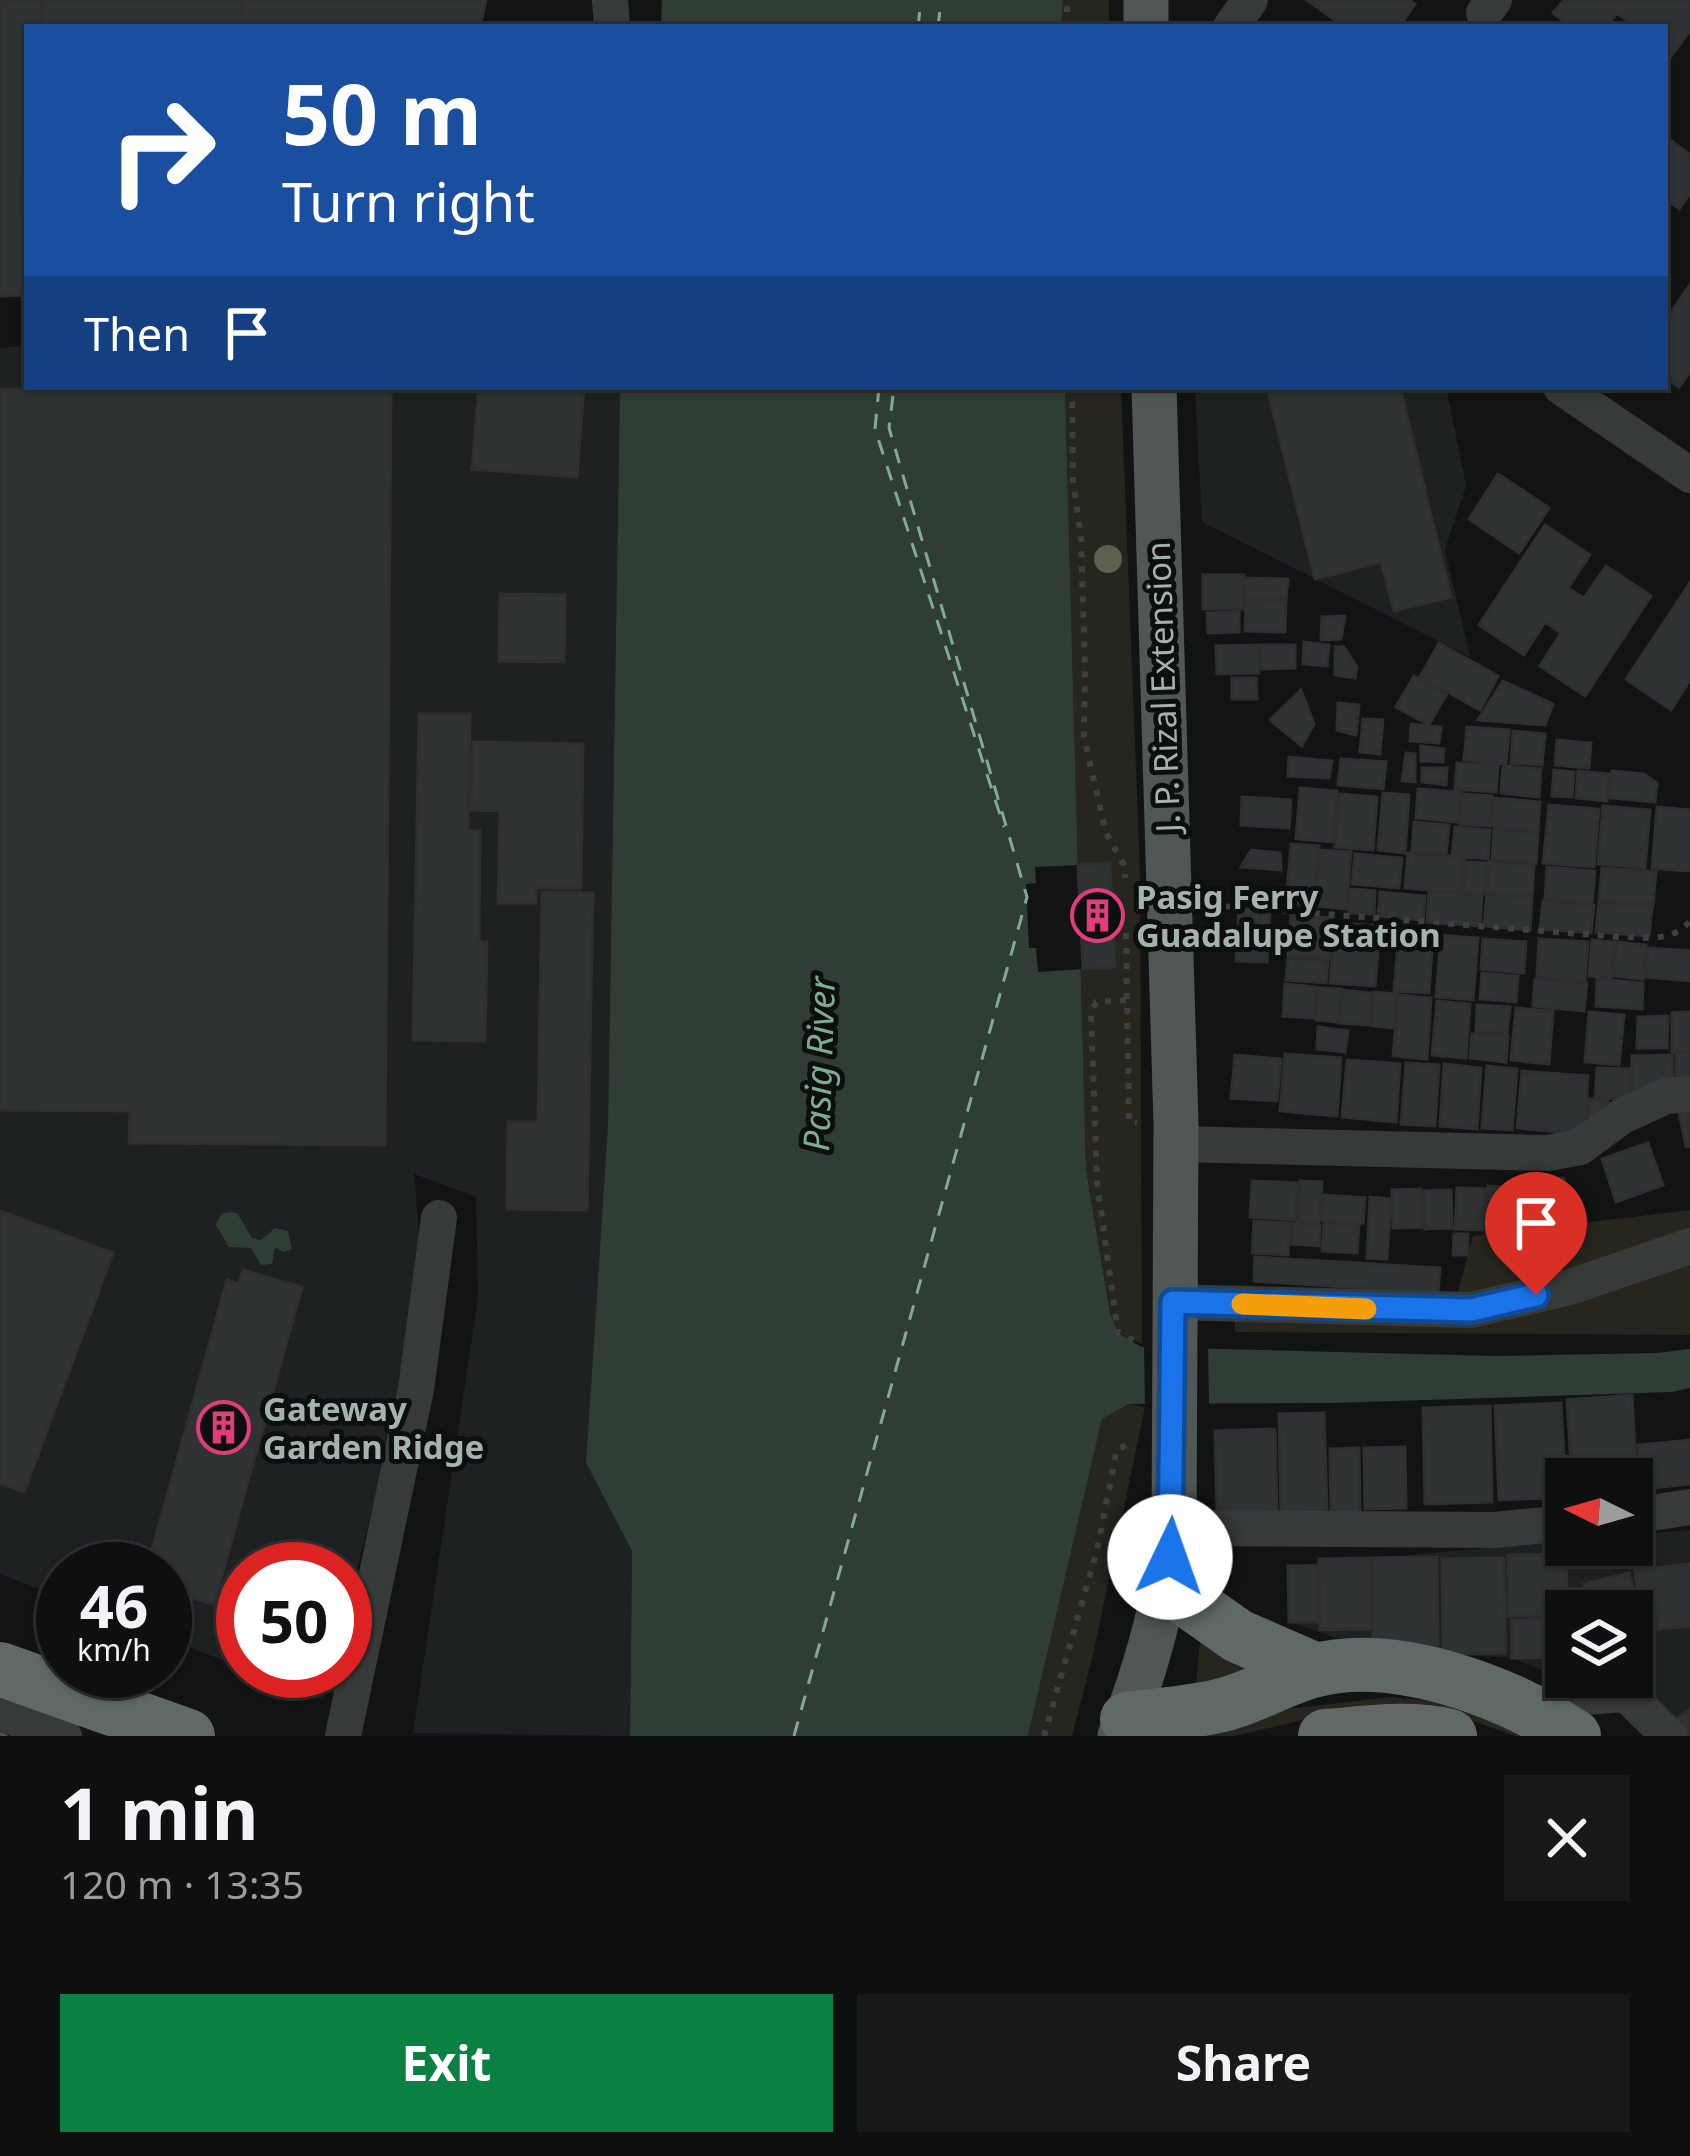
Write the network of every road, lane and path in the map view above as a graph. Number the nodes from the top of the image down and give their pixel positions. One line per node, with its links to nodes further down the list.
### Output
1 (1072, 390): 5 (path)
2 (1154, 390): 6 (main road, J. P. Rizal Extension)
3 (1565, 390): 4 (street)
4 (1690, 476)
5 (1126, 887)
6 (1140, 905): 7 (path); 8 (path); 9 (path); 12 (main road, J. P. Rizal Extension)
7 (1113, 915)
8 (1690, 921)
9 (1126, 1000): 10 (path); 15 (path)
10 (1130, 1054)
11 (1690, 1094): 12 (street)
12 (1176, 1144): 15 (main road, J. P. Rizal Extension)
13 (439, 1218): 29 (street)
14 (1690, 1246): 15 (street)
15 (1174, 1328): 16 (main road, J. P. Rizal Extension)
16 (1173, 1421): 20 (main road, J. P. Rizal Extension); 30 (path)
17 (1690, 1507): 18 (street)
18 (1653, 1513)
19 (1545, 1525): 20 (street)
20 (1174, 1528): 21 (main road, J. P. Rizal Extension)
21 (1167, 1586): 23 (highway); 26 (main road, J. P. Rizal Extension)
22 (0, 1670): 28 (highway)
23 (1316, 1670): 25 (highway); 26 (highway)
24 (0, 1713): 27 (street)
25 (1573, 1717): 33 (street)
26 (1129, 1730)
27 (64, 1736)
28 (188, 1736)
29 (343, 1736)
30 (1044, 1736)
31 (1325, 1736): 32 (highway)
32 (1450, 1736)
33 (1669, 1736)

